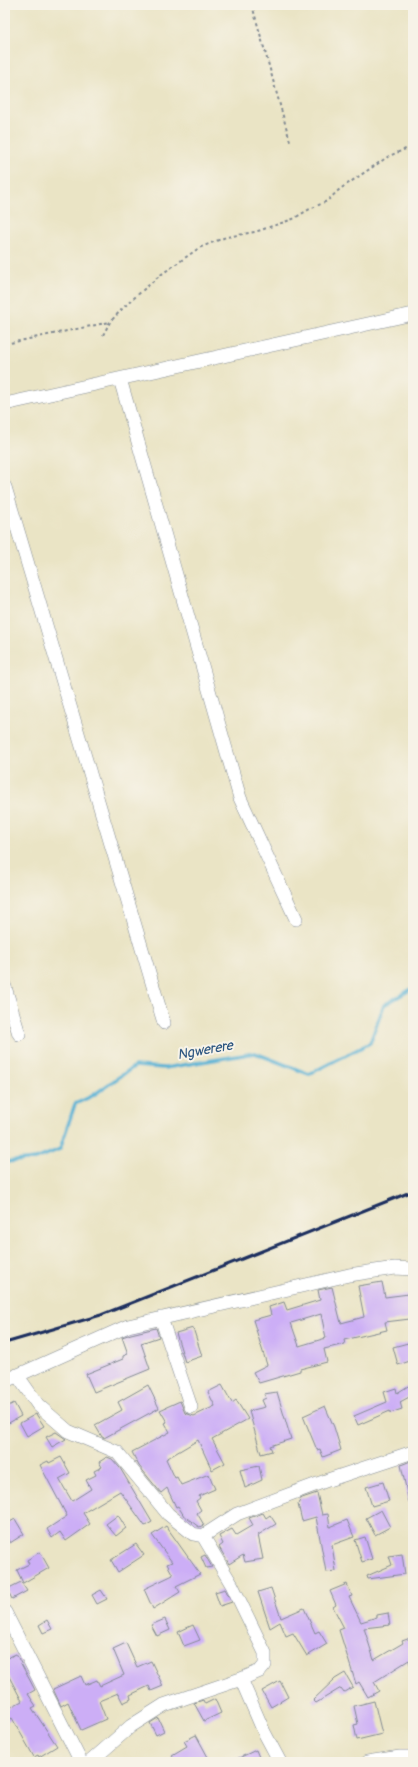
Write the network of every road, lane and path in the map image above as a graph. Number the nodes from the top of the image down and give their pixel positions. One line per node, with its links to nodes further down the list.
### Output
1 (252, 5): 2 (path)
2 (290, 141)
3 (413, 146): 5 (path)
4 (413, 314): 8 (street)
5 (110, 322): 6 (path); 7 (path)
6 (102, 335)
7 (5, 344)
8 (120, 379): 9 (street); 11 (street)
9 (5, 404)
10 (5, 487): 13 (street)
11 (296, 919)
12 (5, 987): 14 (street)
13 (164, 1023)
14 (19, 1034)
15 (413, 1269): 16 (street)
16 (161, 1318): 17 (street); 19 (street)
17 (18, 1375): 18 (street); 21 (street)
18 (5, 1381)
19 (191, 1407)
20 (413, 1452): 21 (street)
21 (203, 1536): 23 (street)
22 (5, 1612): 25 (street)
23 (241, 1679): 26 (street); 27 (street)
24 (413, 1757): 28 (street)
25 (81, 1762)
26 (90, 1762)
27 (280, 1762)
28 (366, 1762)

